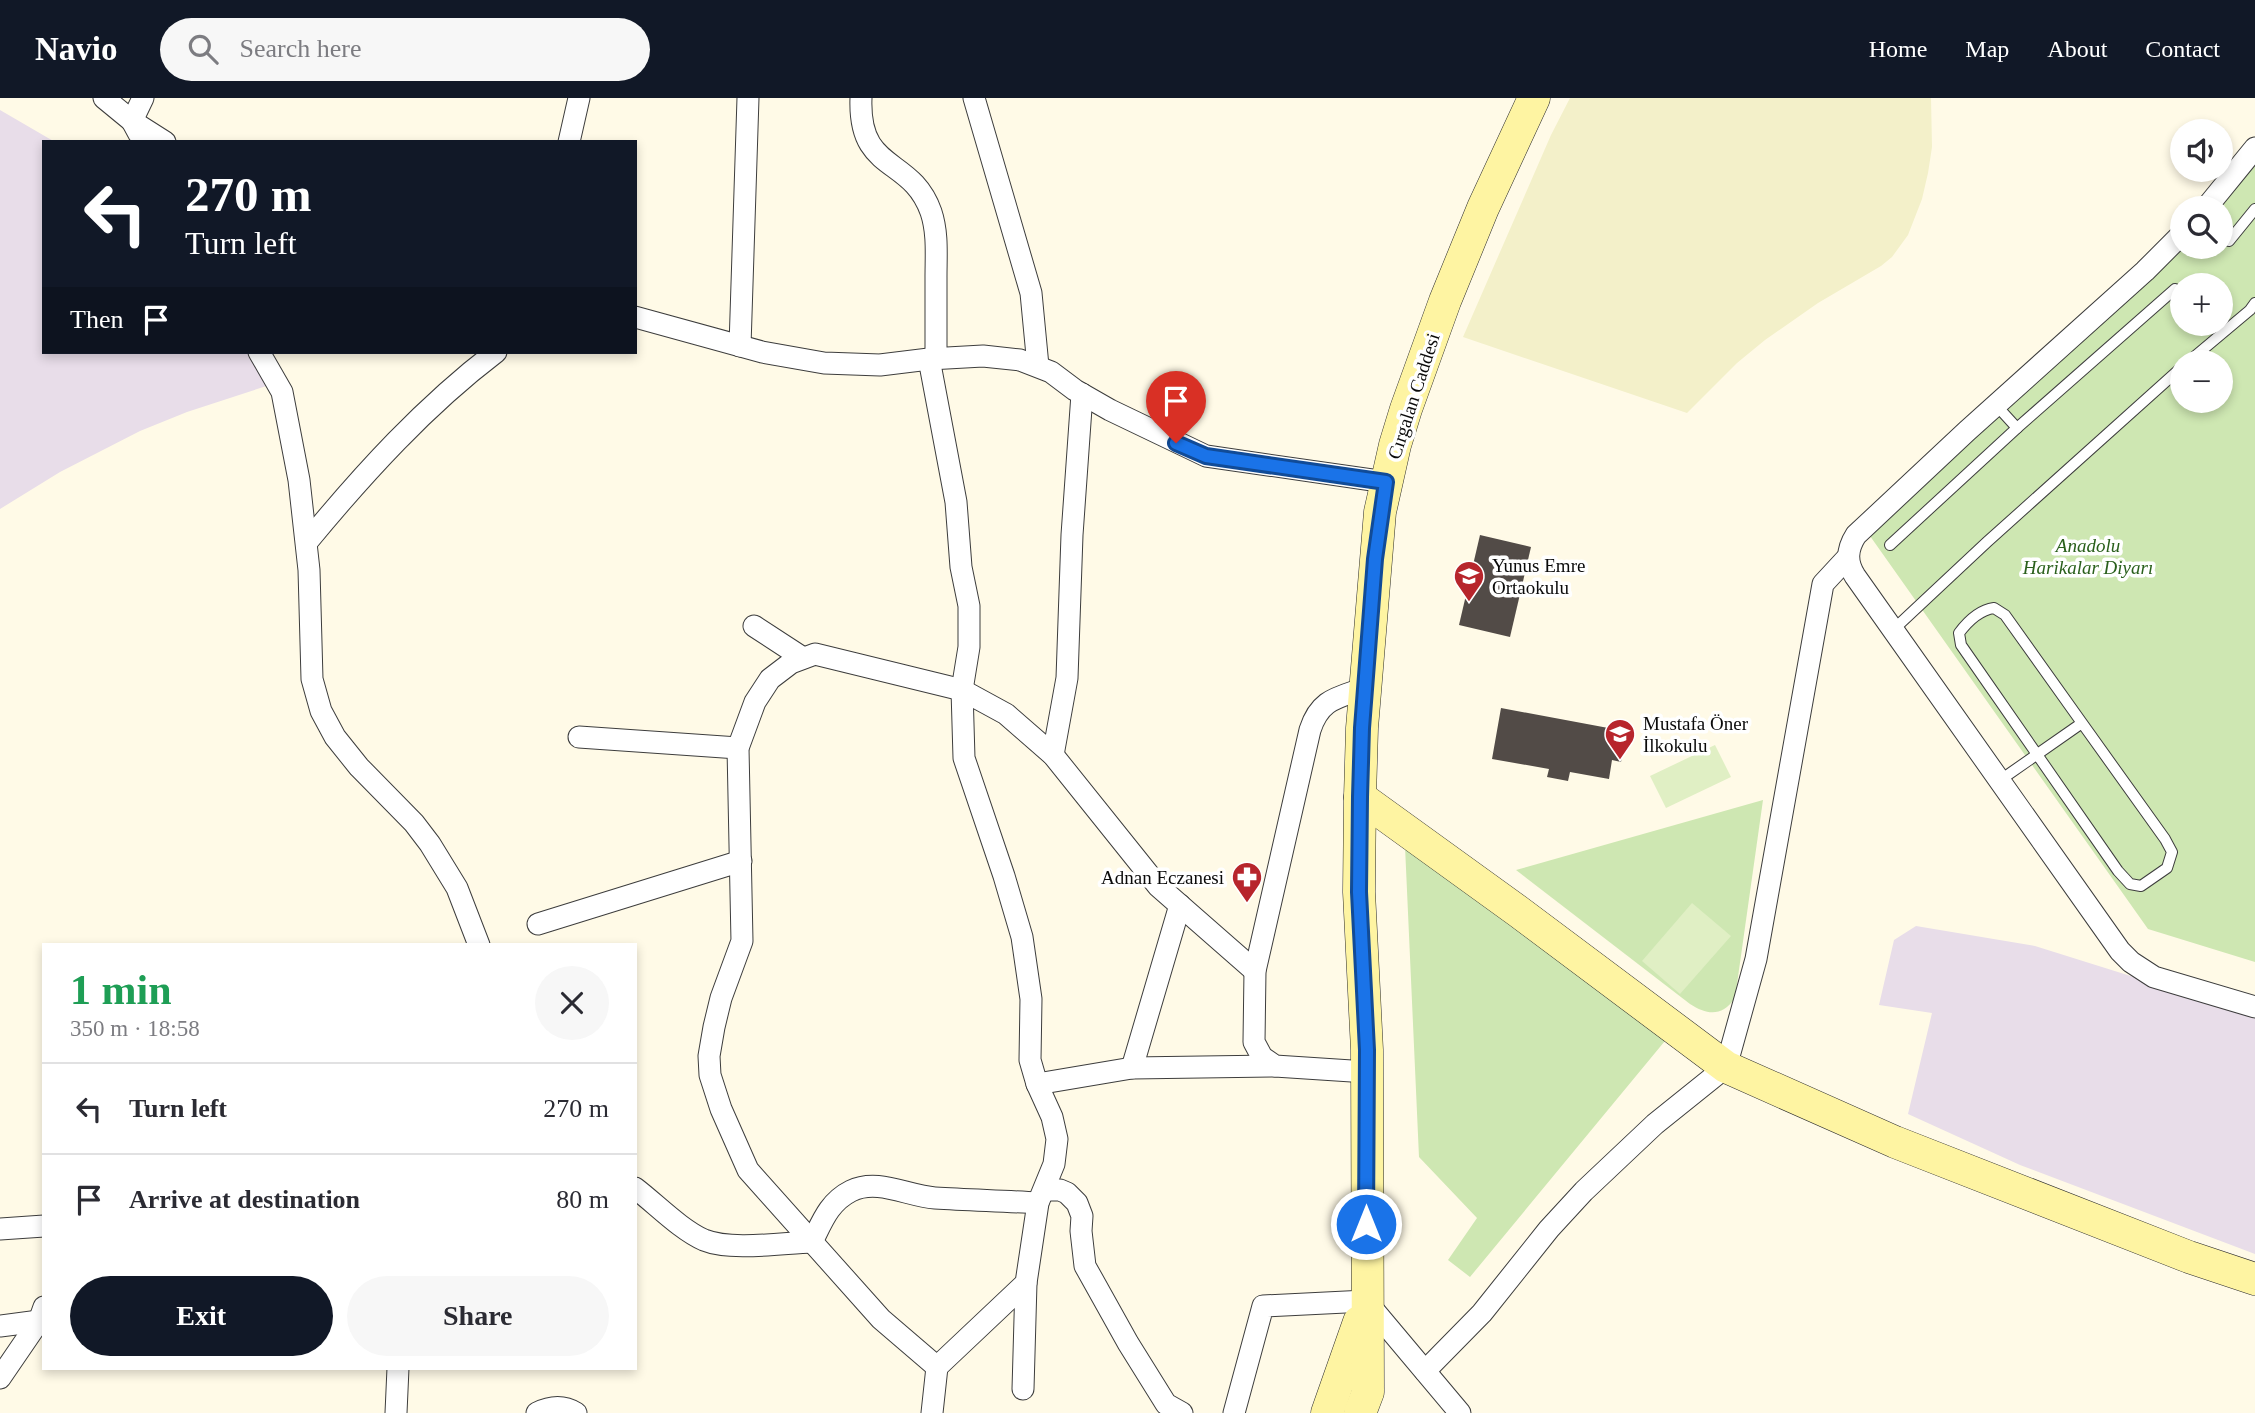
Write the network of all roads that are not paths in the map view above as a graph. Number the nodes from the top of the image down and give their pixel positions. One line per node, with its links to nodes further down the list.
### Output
1 (104, 98): 8 (street)
2 (144, 98): 8 (street)
3 (579, 98): 11 (street)
4 (748, 98): 20 (street)
5 (862, 98): 24 (street)
6 (974, 98): 25 (street)
7 (1534, 98): 30 (street, Cırgalan Caddesi)
8 (132, 121): 9 (street); 10 (street)
9 (143, 140)
10 (163, 140)
11 (569, 140)
12 (2255, 148): 13 (street)
13 (2216, 196)
14 (2255, 209): 15 (lane)
15 (2233, 237)
16 (2170, 246): 28 (street)
17 (2170, 293): 29 (lane)
18 (2255, 303): 21 (lane)
19 (637, 318): 20 (street)
20 (740, 346): 24 (street)
21 (2202, 350)
22 (261, 354): 31 (street)
23 (494, 354): 31 (street)
24 (932, 358): 25 (street); 38 (street)
25 (1038, 366): 27 (street)
26 (2170, 378): 35 (lane)
27 (1082, 394): 30 (street); 42 (street)
28 (1996, 405): 29 (lane); 33 (street)
29 (2017, 428): 32 (lane)
30 (1386, 482): 37 (street, Cırgalan Caddesi)
31 (307, 542): 49 (street)
32 (1890, 545)
33 (1848, 557): 35 (street); 54 (street)
34 (754, 626): 36 (street)
35 (1893, 630): 44 (street)
36 (803, 658): 38 (street); 41 (street)
37 (1365, 688): 45 (street, Cırgalan Caddesi); 50 (street)
38 (961, 690): 42 (street); 56 (street)
39 (2082, 723): 43 (lane); 43 (lane); 43 (lane)
40 (579, 737): 41 (street)
41 (738, 748): 46 (street)
42 (1053, 755): 47 (street)
43 (2036, 755): 44 (lane)
44 (1999, 781): 51 (street)
45 (1360, 797): 54 (street); 55 (street, Cırgalan Caddesi)
46 (741, 861): 48 (street); 61 (street)
47 (1180, 905): 50 (street); 53 (street)
48 (538, 924)
49 (478, 943)
50 (1255, 971): 52 (street)
51 (2255, 1007)
52 (1275, 1066): 53 (street); 55 (street)
53 (1132, 1068): 56 (street)
54 (1726, 1068): 62 (street); 69 (street)
55 (1367, 1072): 64 (street, Cırgalan Caddesi)
56 (1037, 1084): 58 (street)
57 (637, 1190): 61 (street)
58 (1041, 1196): 61 (street); 63 (street); 76 (street)
59 (42, 1226): 60 (street)
60 (0, 1229)
61 (812, 1242): 67 (street)
62 (2255, 1279)
63 (1026, 1283): 67 (street); 71 (street)
64 (1366, 1301): 69 (street); 77 (street); 78 (street, Cırgalan Caddesi); 79 (street, Cırgalan Caddesi)
65 (42, 1318): 66 (street); 70 (street)
66 (0, 1326)
67 (937, 1367): 75 (street)
68 (398, 1370): 72 (street)
69 (1425, 1371): 80 (street)
70 (0, 1378)
71 (1023, 1389)
72 (396, 1413)
73 (537, 1413): 74 (street)
74 (576, 1413)
75 (932, 1413)
76 (1182, 1413)
77 (1234, 1413)
78 (1327, 1413)
79 (1360, 1413)
80 (1460, 1413)

